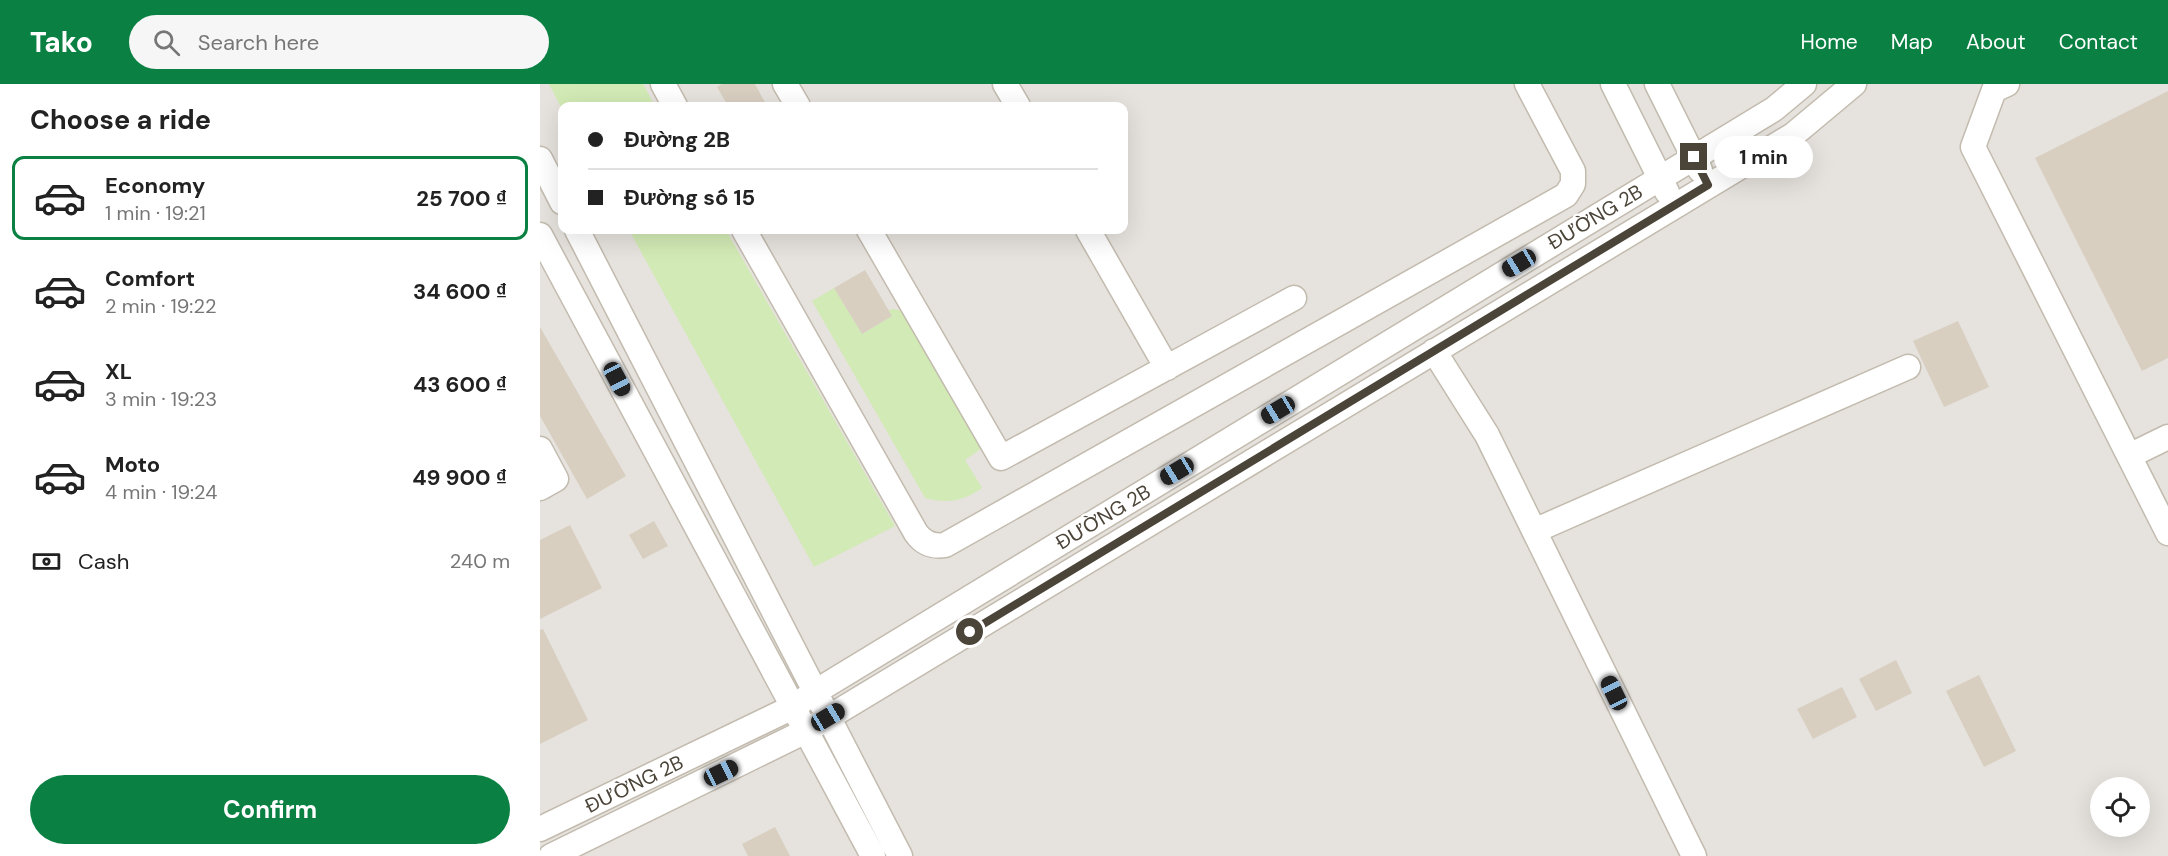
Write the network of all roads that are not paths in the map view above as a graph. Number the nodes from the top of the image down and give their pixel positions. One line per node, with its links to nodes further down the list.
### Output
1 (663, 84): 10 (street)
2 (785, 84): 11 (street)
3 (1005, 84): 12 (street)
4 (1527, 84): 20 (street)
5 (1613, 84): 15 (street)
6 (1657, 84): 13 (street)
7 (1804, 84): 13 (street, ĐƯỜNG 2B)
8 (1854, 84): 16 (street, ĐƯỜNG 2B)
9 (2007, 84): 30 (street)
10 (673, 102)
11 (796, 102)
12 (1016, 102)
13 (1694, 157): 15 (street, ĐƯỜNG 2B); 16 (street)
14 (540, 159): 17 (street)
15 (1660, 178): 18 (street); 34 (street, ĐƯỜNG 2B)
16 (1708, 185): 18 (street, ĐƯỜNG 2B)
17 (558, 194)
18 (1674, 206): 25 (street, ĐƯỜNG 2B)
19 (579, 234): 34 (street)
20 (746, 234)
21 (871, 234): 27 (street)
22 (1090, 234): 27 (street)
23 (540, 235): 35 (street)
24 (1294, 298): 27 (street)
25 (1434, 351): 32 (street); 36 (street, ĐƯỜNG 2B)
26 (1908, 367): 32 (street)
27 (1167, 368)
28 (2168, 437): 30 (street)
29 (540, 449): 31 (street)
30 (2129, 456): 33 (street)
31 (540, 488)
32 (1534, 531): 42 (street)
33 (2168, 533)
34 (815, 692): 35 (street, ĐƯỜNG 2B); 36 (street)
35 (793, 707): 37 (street); 38 (street, ĐƯỜNG 2B)
36 (828, 717): 37 (street, ĐƯỜNG 2B); 41 (street)
37 (806, 731): 39 (street, ĐƯỜNG 2B); 40 (street)
38 (540, 829)
39 (551, 856)
40 (873, 856)
41 (900, 856)
42 (1694, 856)

